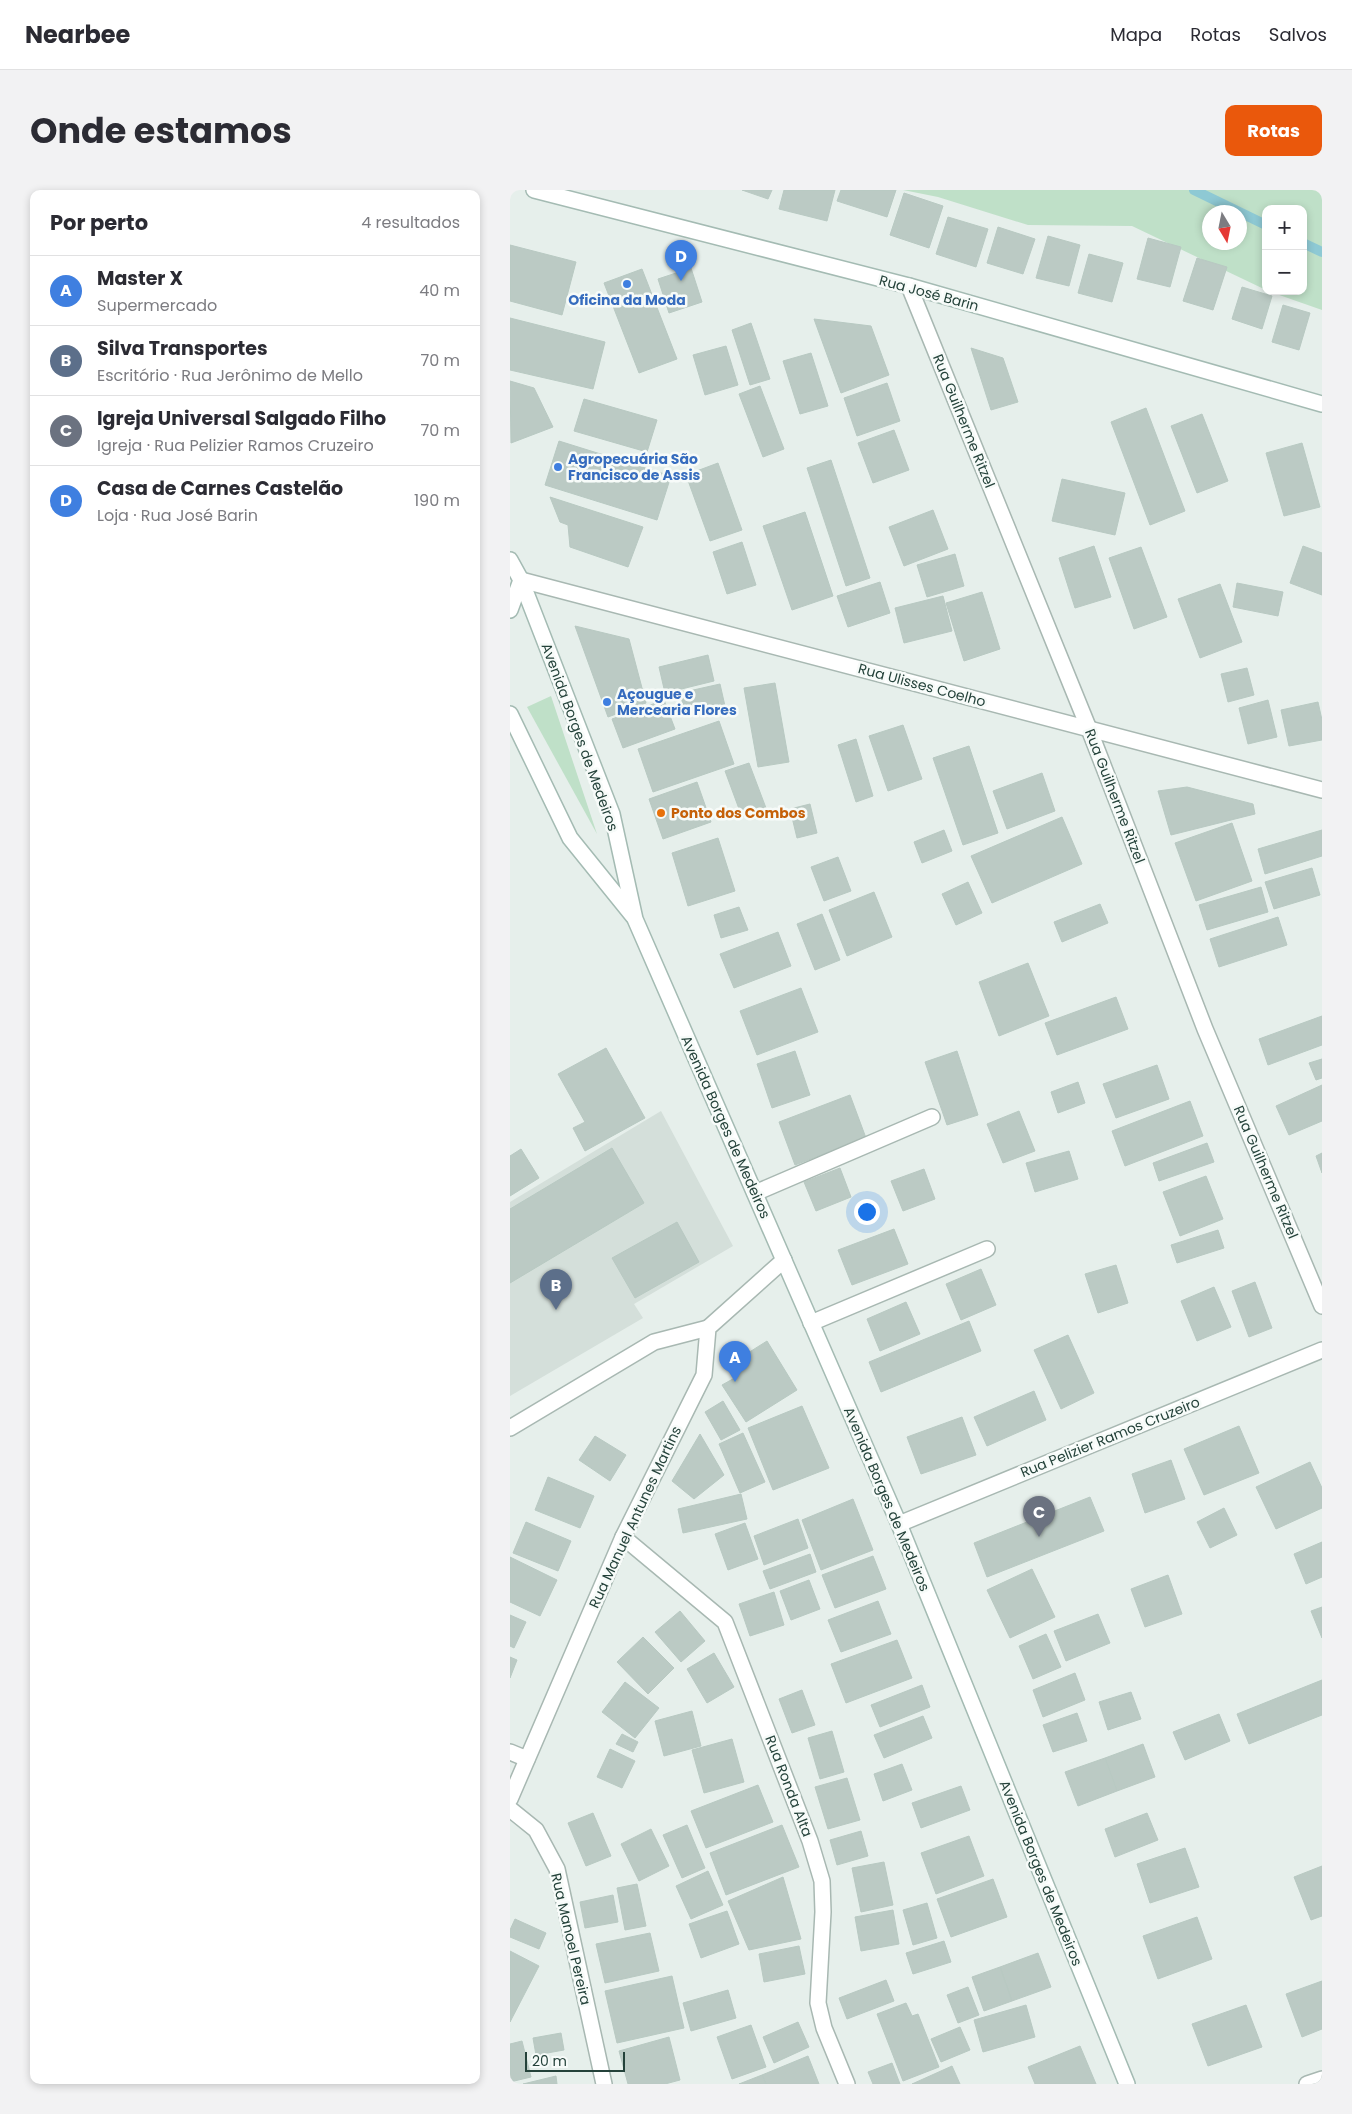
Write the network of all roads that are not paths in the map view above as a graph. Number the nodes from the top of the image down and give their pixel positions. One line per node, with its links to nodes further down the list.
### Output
1 (534, 190): 2 (street, Rua José Barin)
2 (909, 286): 3 (street, Rua José Barin); 8 (street, Rua Guilherme Ritzel)
3 (1322, 404)
4 (510, 560): 5 (street, Avenida Borges de Medeiros)
5 (521, 580): 6 (street); 8 (street, Rua Ulisses Coelho); 10 (street, Avenida Borges de Medeiros)
6 (510, 610)
7 (510, 714): 10 (street, Avenida Borges de Medeiros)
8 (1089, 729): 9 (street, Rua Ulisses Coelho); 15 (street, Rua Guilherme Ritzel)
9 (1322, 790)
10 (635, 919): 12 (street, Avenida Borges de Medeiros)
11 (932, 1117): 12 (street)
12 (755, 1193): 14 (street, Avenida Borges de Medeiros)
13 (987, 1249): 16 (street)
14 (784, 1260): 16 (street, Avenida Borges de Medeiros); 17 (street)
15 (1322, 1306)
16 (811, 1323): 20 (street, Avenida Borges de Medeiros)
17 (708, 1328): 19 (street); 21 (street, Rua Manuel Antunes Martins)
18 (1322, 1350): 20 (street, Rua Pelizier Ramos Cruzeiro)
19 (510, 1428)
20 (899, 1524): 29 (street, Avenida Borges de Medeiros)
21 (623, 1536): 23 (street, Rua Manuel Antunes Martins); 28 (street, Rua Ronda Alta)
22 (510, 1752): 23 (street)
23 (527, 1759): 24 (street, Rua Manuel Antunes Martins)
24 (510, 1799)
25 (510, 1808): 27 (street, Rua Manoel Pereira)
26 (1322, 2079): 30 (street)
27 (604, 2084)
28 (847, 2084)
29 (1127, 2084)
30 (1307, 2084)

